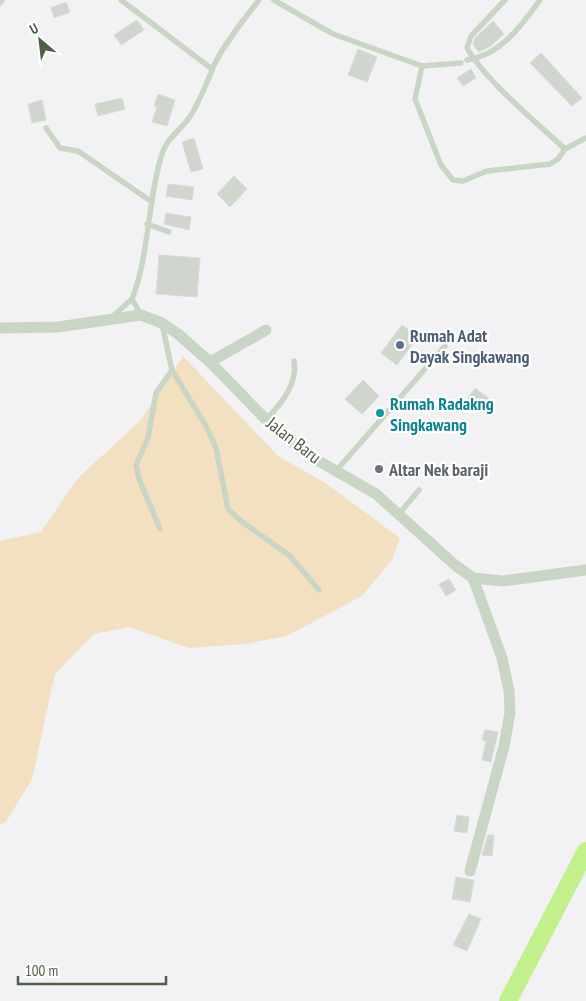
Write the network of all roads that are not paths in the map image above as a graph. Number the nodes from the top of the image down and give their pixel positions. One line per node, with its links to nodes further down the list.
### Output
1 (121, 0): 8 (lane)
2 (259, 0): 8 (lane)
3 (274, 0): 7 (lane)
4 (505, 0): 6 (lane)
5 (540, 0): 6 (lane)
6 (467, 61): 7 (lane); 11 (lane)
7 (422, 66): 11 (lane)
8 (212, 69): 12 (lane)
9 (46, 128): 12 (lane)
10 (586, 138): 11 (lane)
11 (564, 149)
12 (152, 202): 13 (lane)
13 (147, 224): 14 (lane); 15 (lane)
14 (170, 232)
15 (132, 300): 16 (lane); 17 (lane)
16 (141, 315): 17 (street, Jalan Baru); 18 (street, Jalan Baru)
17 (111, 318): 19 (street, Jalan Baru)
18 (162, 323): 23 (street, Jalan Baru); 24 (lane)
19 (0, 328)
20 (266, 330): 23 (street)
21 (445, 346): 26 (lane)
22 (294, 361): 25 (lane)
23 (210, 362): 25 (street, Jalan Baru)
24 (172, 370): 29 (lane); 32 (lane)
25 (266, 420): 26 (street, Jalan Baru)
26 (336, 470): 28 (street, Jalan Baru)
27 (419, 490): 28 (lane)
28 (399, 514): 31 (street, Jalan Baru)
29 (160, 529)
30 (586, 570): 31 (street)
31 (473, 578): 33 (street)
32 (319, 590)
33 (470, 870)

